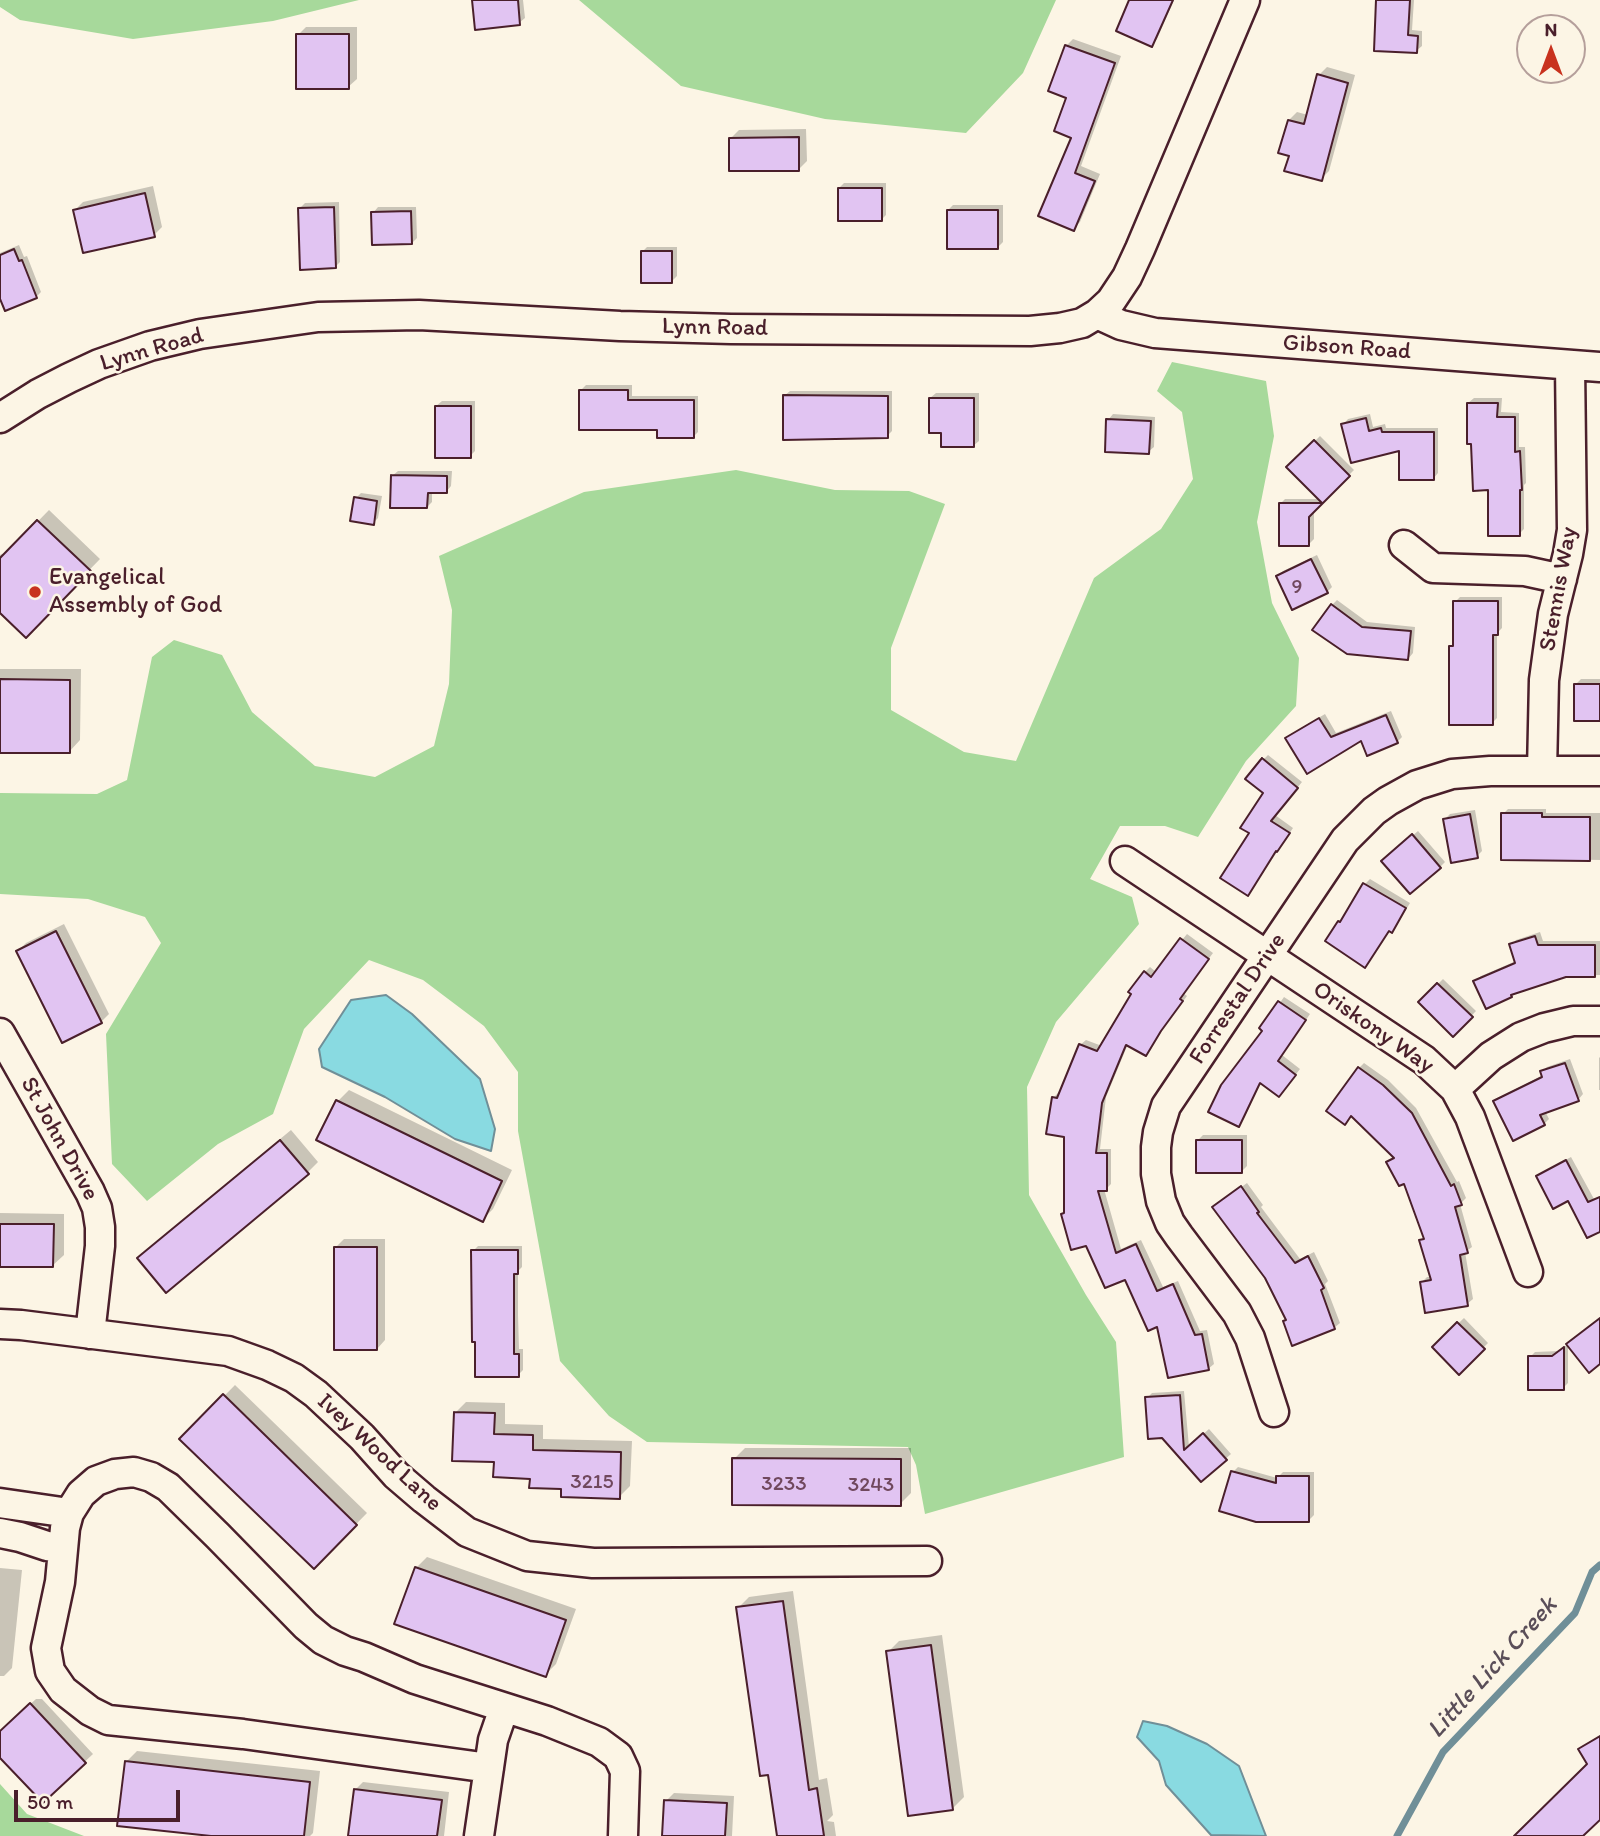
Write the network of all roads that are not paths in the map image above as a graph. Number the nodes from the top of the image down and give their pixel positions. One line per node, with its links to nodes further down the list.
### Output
1 (1245, 0): 2 (street, Lynn Road)
2 (1097, 314): 3 (street, Gibson Road); 5 (street, Lynn Road)
3 (1570, 365): 4 (street, Gibson Road); 7 (street, Stennis Way)
4 (1600, 367)
5 (0, 418)
6 (1404, 545): 7 (street)
7 (1563, 579): 8 (street, Stennis Way)
8 (1542, 771): 9 (street, Forrestal Drive); 11 (street, Forrestal Drive)
9 (1600, 771)
10 (1125, 861): 11 (street, Oriskony Way)
11 (1268, 956): 14 (street, Oriskony Way); 18 (street, Forrestal Drive)
12 (1600, 1021): 14 (street)
13 (0, 1033): 17 (street, St John Drive)
14 (1455, 1089): 15 (street, Oriskony Way)
15 (1528, 1272)
16 (0, 1324): 17 (street, Ivey Wood Lane)
17 (90, 1334): 23 (street, Ivey Wood Lane)
18 (1274, 1412)
19 (0, 1503): 20 (street)
20 (69, 1513): 22 (street); 24 (street)
21 (0, 1533): 22 (street)
22 (63, 1548): 25 (street)
23 (927, 1562)
24 (504, 1708): 25 (street); 27 (street)
25 (489, 1768): 26 (street)
26 (479, 1836)
27 (623, 1836)

